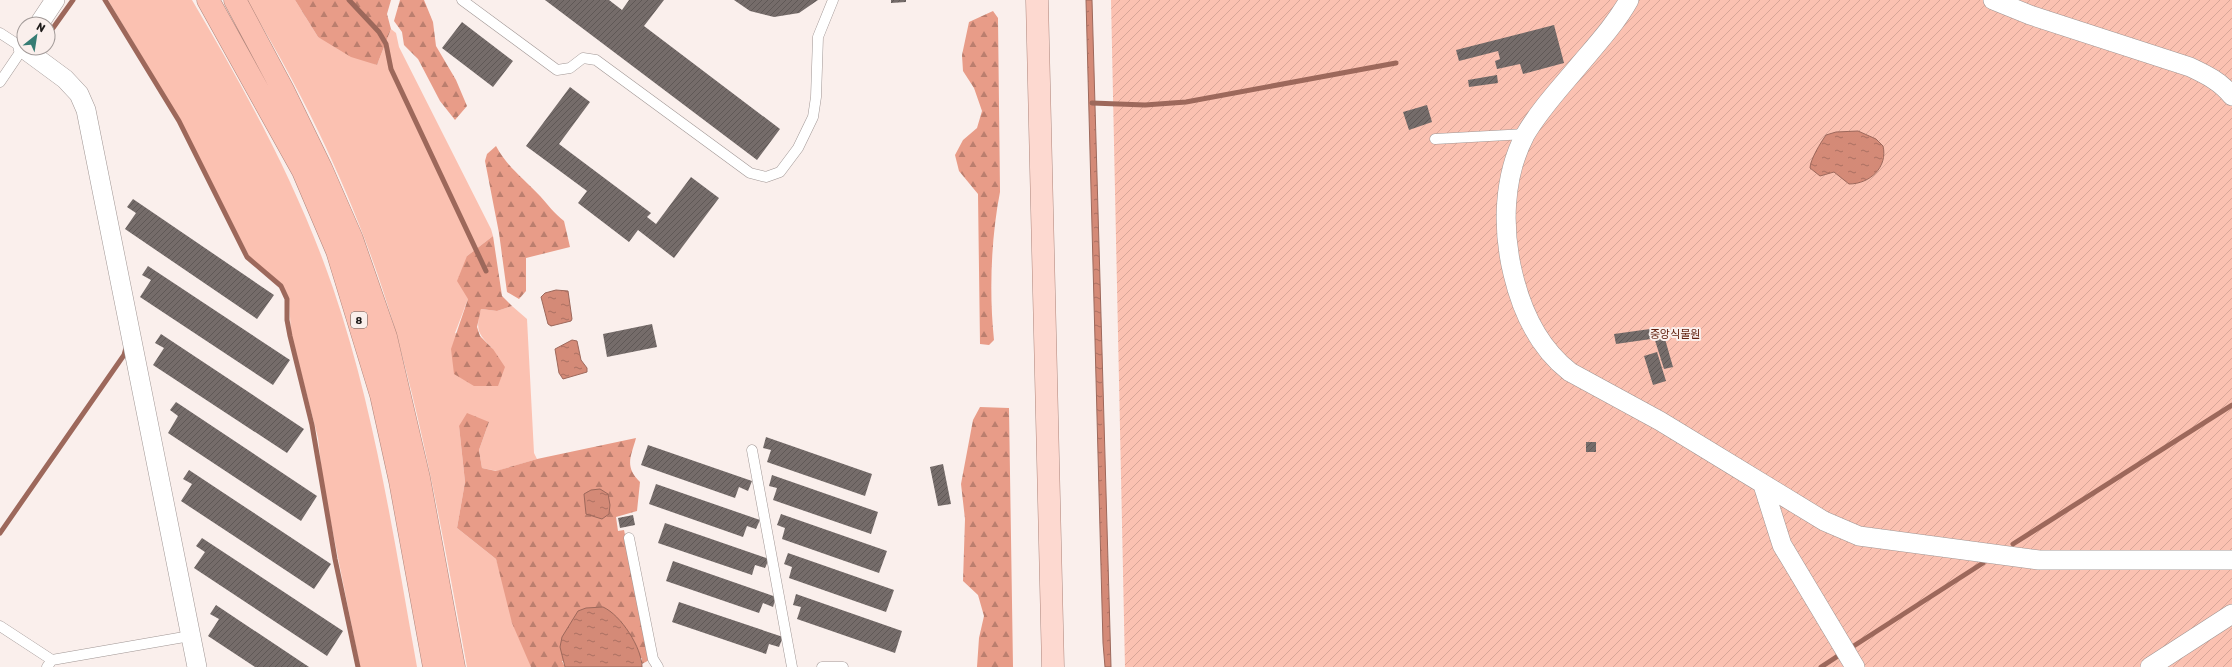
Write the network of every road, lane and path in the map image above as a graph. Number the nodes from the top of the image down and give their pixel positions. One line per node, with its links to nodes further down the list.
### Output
1 (55, 0): 9 (street)
2 (208, 0): 27 (highway, 8)
3 (235, 0): 28 (highway, 8)
4 (462, 0): 5 (lane)
5 (833, 0)
6 (1037, 0): 33 (main road)
7 (1628, 0): 16 (street)
8 (1993, 0): 15 (street)
9 (44, 16)
10 (0, 33): 11 (lane)
11 (16, 43)
12 (17, 56): 14 (lane)
13 (35, 56): 24 (street)
14 (0, 82)
15 (2232, 96)
16 (1526, 134): 17 (lane); 19 (street)
17 (1435, 139)
18 (752, 450): 30 (lane)
19 (1763, 485): 21 (street); 34 (street)
20 (629, 538): 29 (lane)
21 (2232, 560)
22 (2232, 614): 35 (street)
23 (0, 626): 25 (lane)
24 (190, 636): 25 (lane); 26 (street)
25 (50, 663)
26 (197, 667)
27 (434, 667)
28 (454, 667)
29 (658, 667)
30 (792, 667)
31 (822, 667): 32 (lane)
32 (843, 667)
33 (1052, 667)
34 (1855, 667)
35 (2150, 667)

